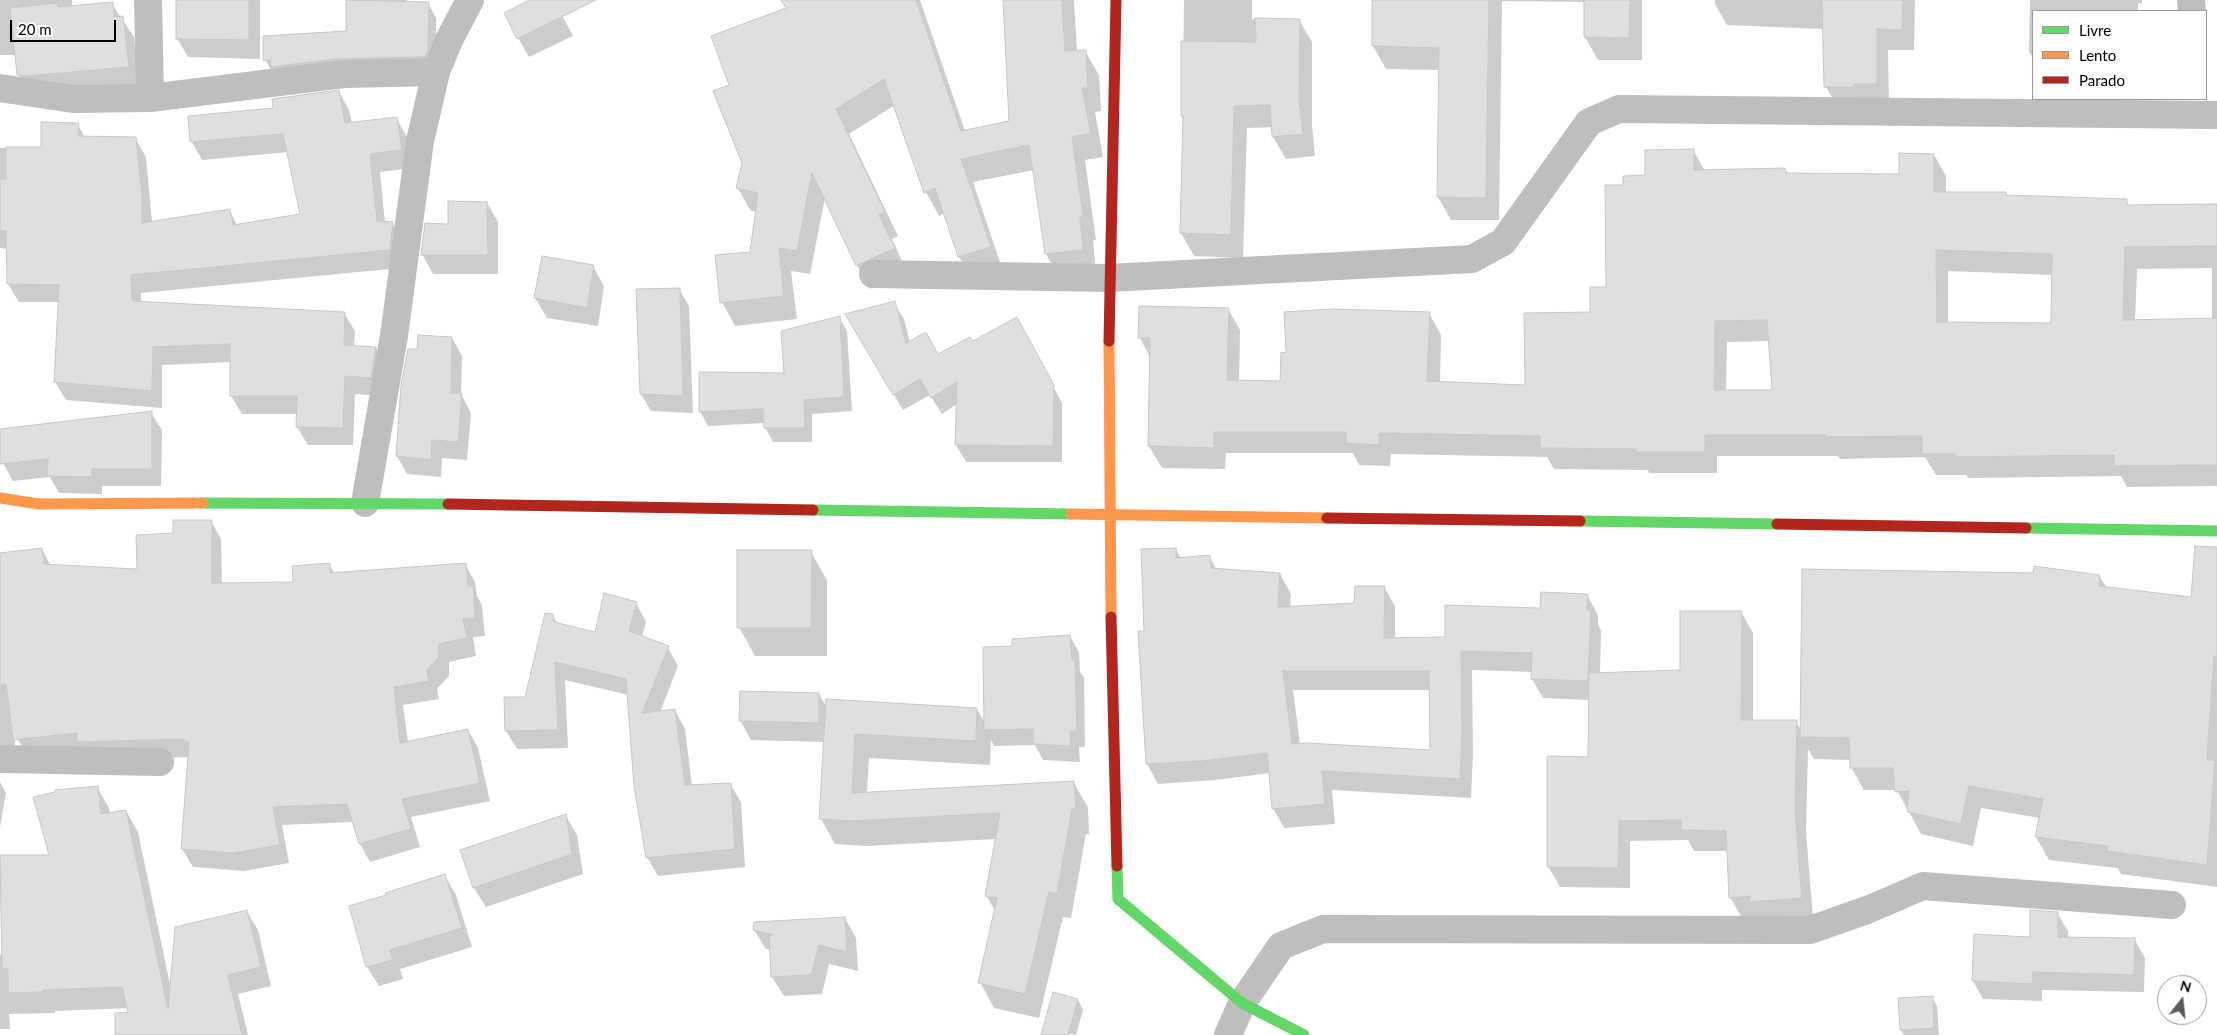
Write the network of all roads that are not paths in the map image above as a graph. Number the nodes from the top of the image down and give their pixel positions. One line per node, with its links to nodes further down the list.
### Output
1 (148, 0): 6 (street)
2 (470, 0): 4 (street)
3 (1116, 0): 9 (street)
4 (436, 72): 6 (street); 11 (street)
5 (0, 88): 6 (street)
6 (150, 98)
7 (2202, 109): 9 (street)
8 (873, 274): 9 (street)
9 (1109, 278): 12 (street)
10 (0, 498): 11 (street)
11 (365, 503): 12 (street)
12 (1109, 515): 13 (street); 17 (street)
13 (2217, 531)
14 (0, 759): 15 (street)
15 (160, 762)
16 (2172, 905): 17 (street)
17 (1242, 1003): 18 (street); 19 (street)
18 (1228, 1035)
19 (1304, 1035)

